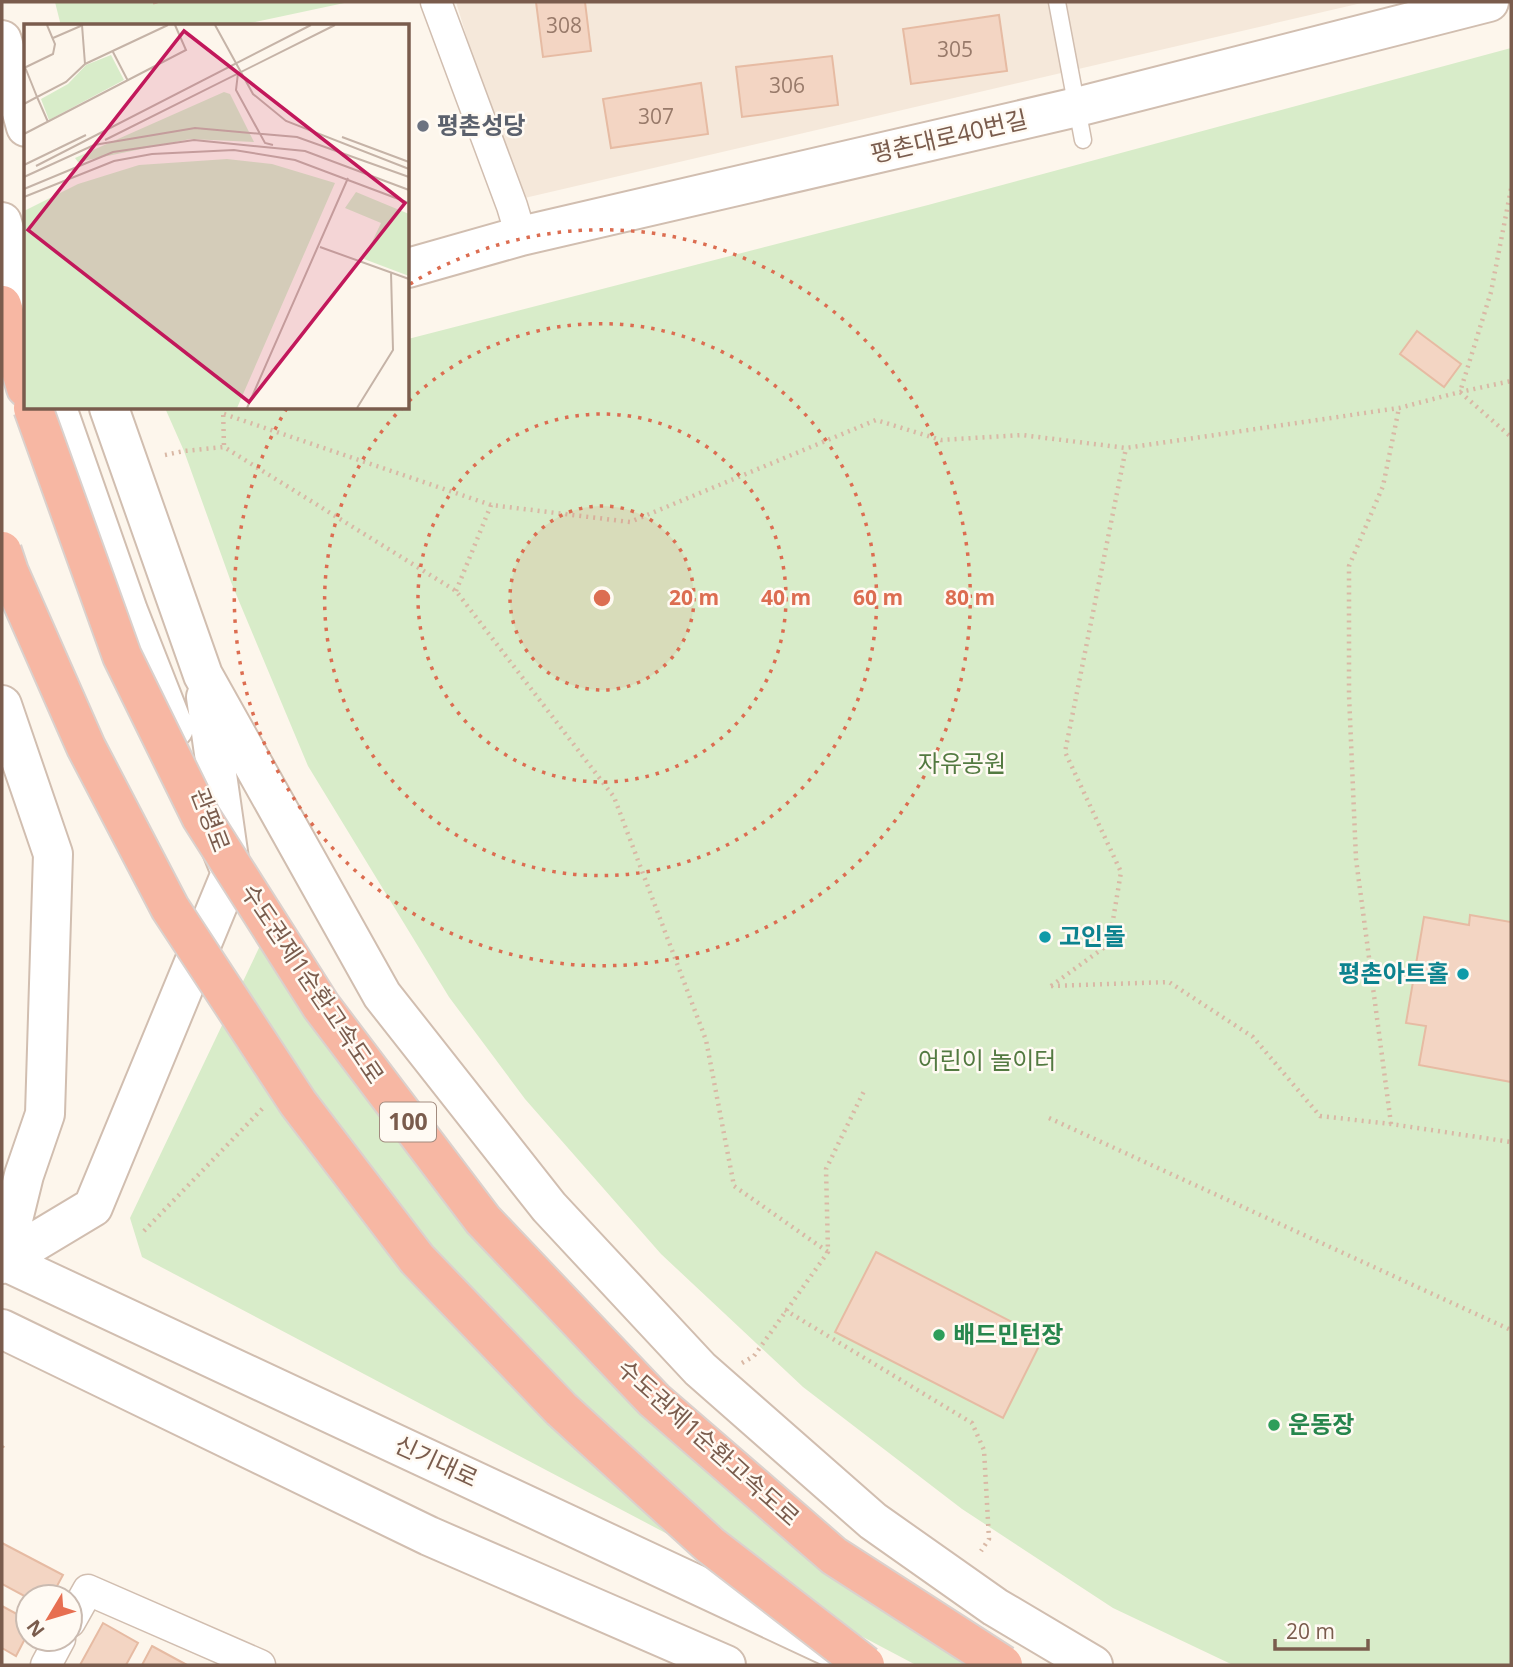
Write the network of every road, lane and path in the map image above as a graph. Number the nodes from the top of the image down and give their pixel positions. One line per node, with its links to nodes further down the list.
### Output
1 (436, 2): 9 (street)
2 (1057, 2): 6 (lane)
3 (1489, 2): 6 (street, 평촌대로40번길)
4 (2, 40): 5 (street)
5 (24, 120)
6 (1080, 124): 9 (street, 평촌대로40번길)
7 (1511, 189): 15 (path)
8 (2, 222): 11 (street)
9 (521, 236): 10 (street, 평촌대로40번길)
10 (410, 267)
11 (24, 303)
12 (2, 305): 13 (highway)
13 (24, 381)
14 (1511, 381): 15 (path)
15 (1460, 392): 16 (path); 21 (path)
16 (1399, 408): 23 (path); 36 (path)
17 (34, 410): 52 (highway, 수도권제1순환고속도로 / 100, bridge)
18 (58, 410): 32 (street, 관평로)
19 (110, 410): 28 (street)
20 (224, 411): 22 (path); 25 (path)
21 (1511, 438)
22 (224, 447): 24 (path); 27 (path)
23 (1126, 447): 25 (path); 36 (path)
24 (165, 456)
25 (491, 505): 27 (path)
26 (2, 551): 51 (highway, bridge)
27 (456, 591): 39 (path)
28 (203, 675): 32 (street); 54 (street)
29 (2, 705): 31 (street)
30 (2, 733): 31 (street)
31 (53, 854): 40 (street)
32 (231, 873): 40 (street, 관평로); 53 (street)
33 (864, 1091): 39 (path)
34 (264, 1107): 38 (path)
35 (1049, 1118): 43 (path)
36 (1391, 1124): 37 (path)
37 (1511, 1142)
38 (144, 1231)
39 (828, 1252): 41 (path)
40 (2, 1262): 51 (street, 신기대로)
41 (785, 1310): 44 (path); 46 (path)
42 (2, 1329): 45 (street)
43 (1511, 1330)
44 (738, 1366)
45 (429, 1536): 49 (street); 50 (street)
46 (981, 1551)
47 (84, 1597): 48 (street)
48 (260, 1665)
49 (689, 1665)
50 (726, 1665)
51 (867, 1665)
52 (1003, 1665)
53 (1014, 1665)
54 (1093, 1665)

